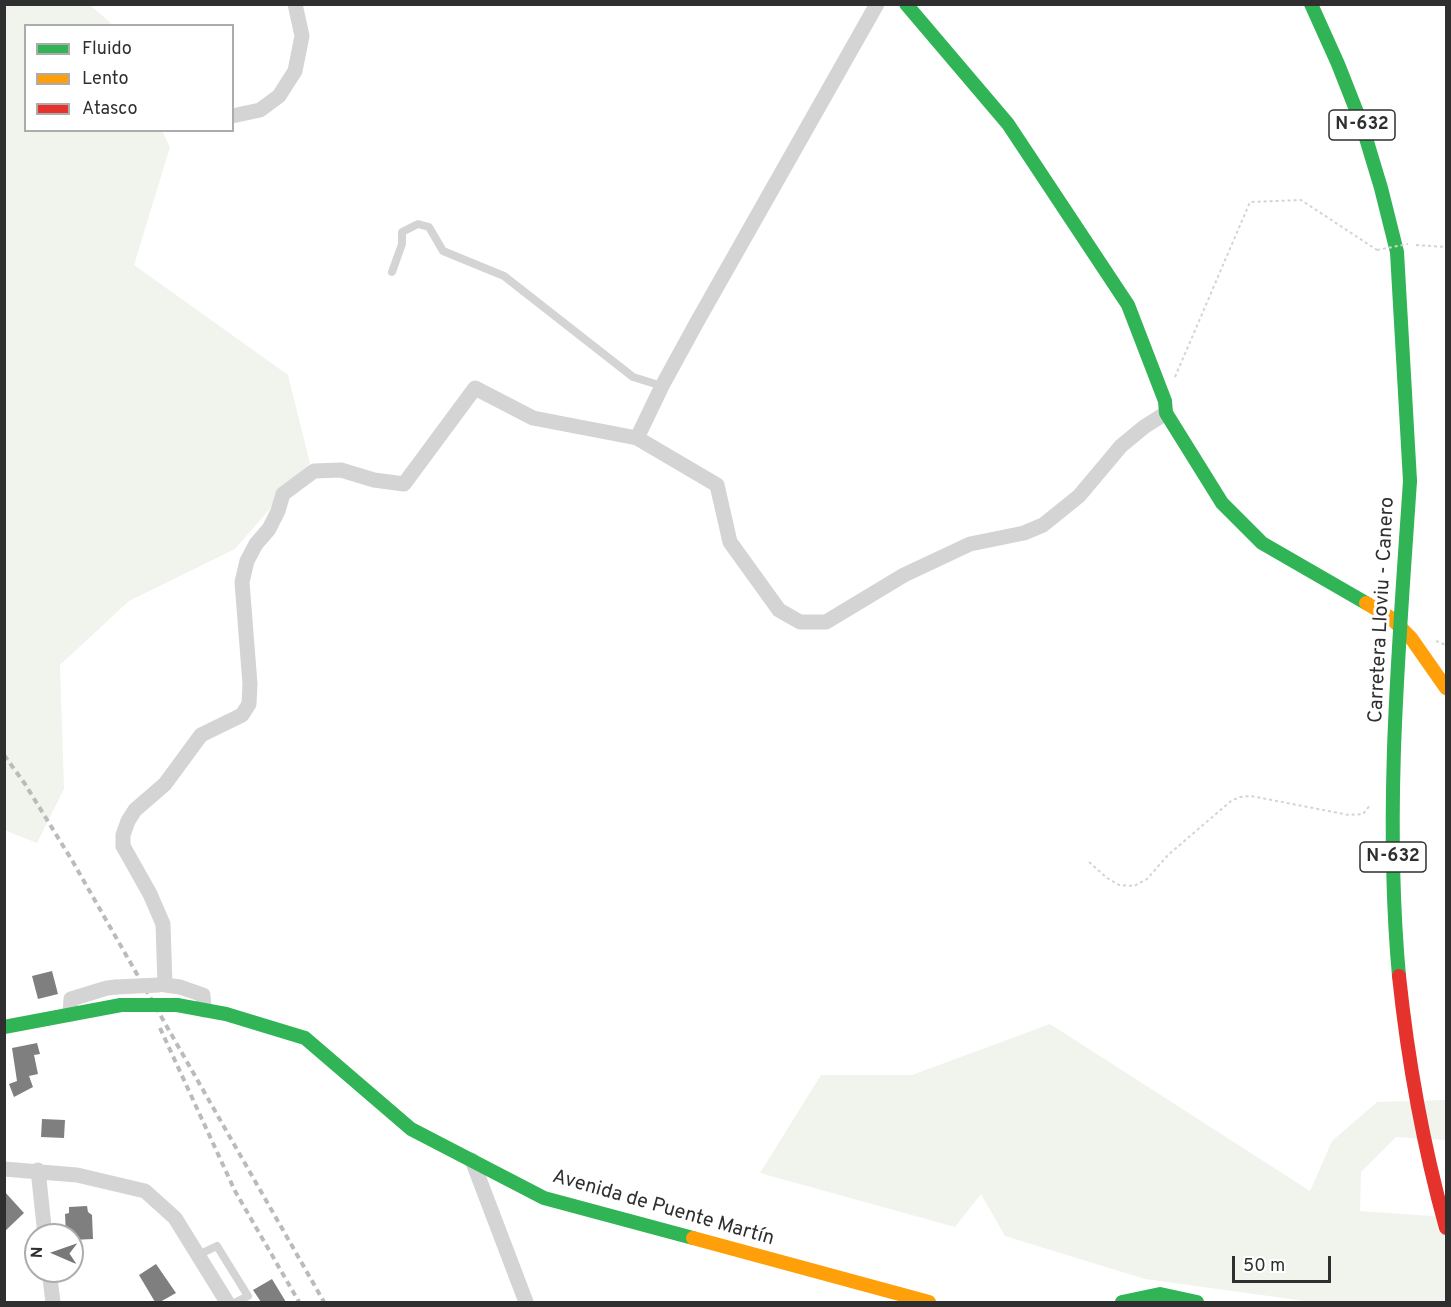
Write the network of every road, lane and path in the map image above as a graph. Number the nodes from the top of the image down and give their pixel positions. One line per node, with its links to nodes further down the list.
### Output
1 (295, 4): 5 (street)
2 (877, 4): 8 (street)
3 (906, 4): 9 (main road)
4 (1311, 4): 24 (main road, Carretera Lloviu - Canero / N-632, bridge)
5 (234, 116)
6 (1446, 247): 9 (path, bridge)
7 (392, 272): 8 (lane)
8 (662, 386): 10 (street)
9 (1166, 407): 10 (street); 11 (main road)
10 (637, 438): 16 (street)
11 (1411, 638): 12 (path); 13 (main road)
12 (1446, 645)
13 (1446, 688)
14 (1373, 803): 15 (path)
15 (1089, 862)
16 (162, 985): 17 (street); 18 (street, bridge)
17 (204, 1010): 18 (main road, Avenida de Puente Martín, bridge); 20 (main road, Avenida de Puente Martín)
18 (70, 1014): 19 (main road, Avenida de Puente Martín)
19 (4, 1027)
20 (471, 1160): 30 (street); 31 (main road, Avenida de Puente Martín)
21 (4, 1168): 22 (street)
22 (38, 1170): 23 (street); 25 (street)
23 (44, 1223)
24 (1446, 1228)
25 (198, 1255): 28 (street); 29 (lane)
26 (51, 1283): 27 (street)
27 (53, 1302)
28 (227, 1302)
29 (236, 1302)
30 (526, 1302)
31 (929, 1302)
32 (1122, 1302): 33 (main road)
33 (1197, 1302)

